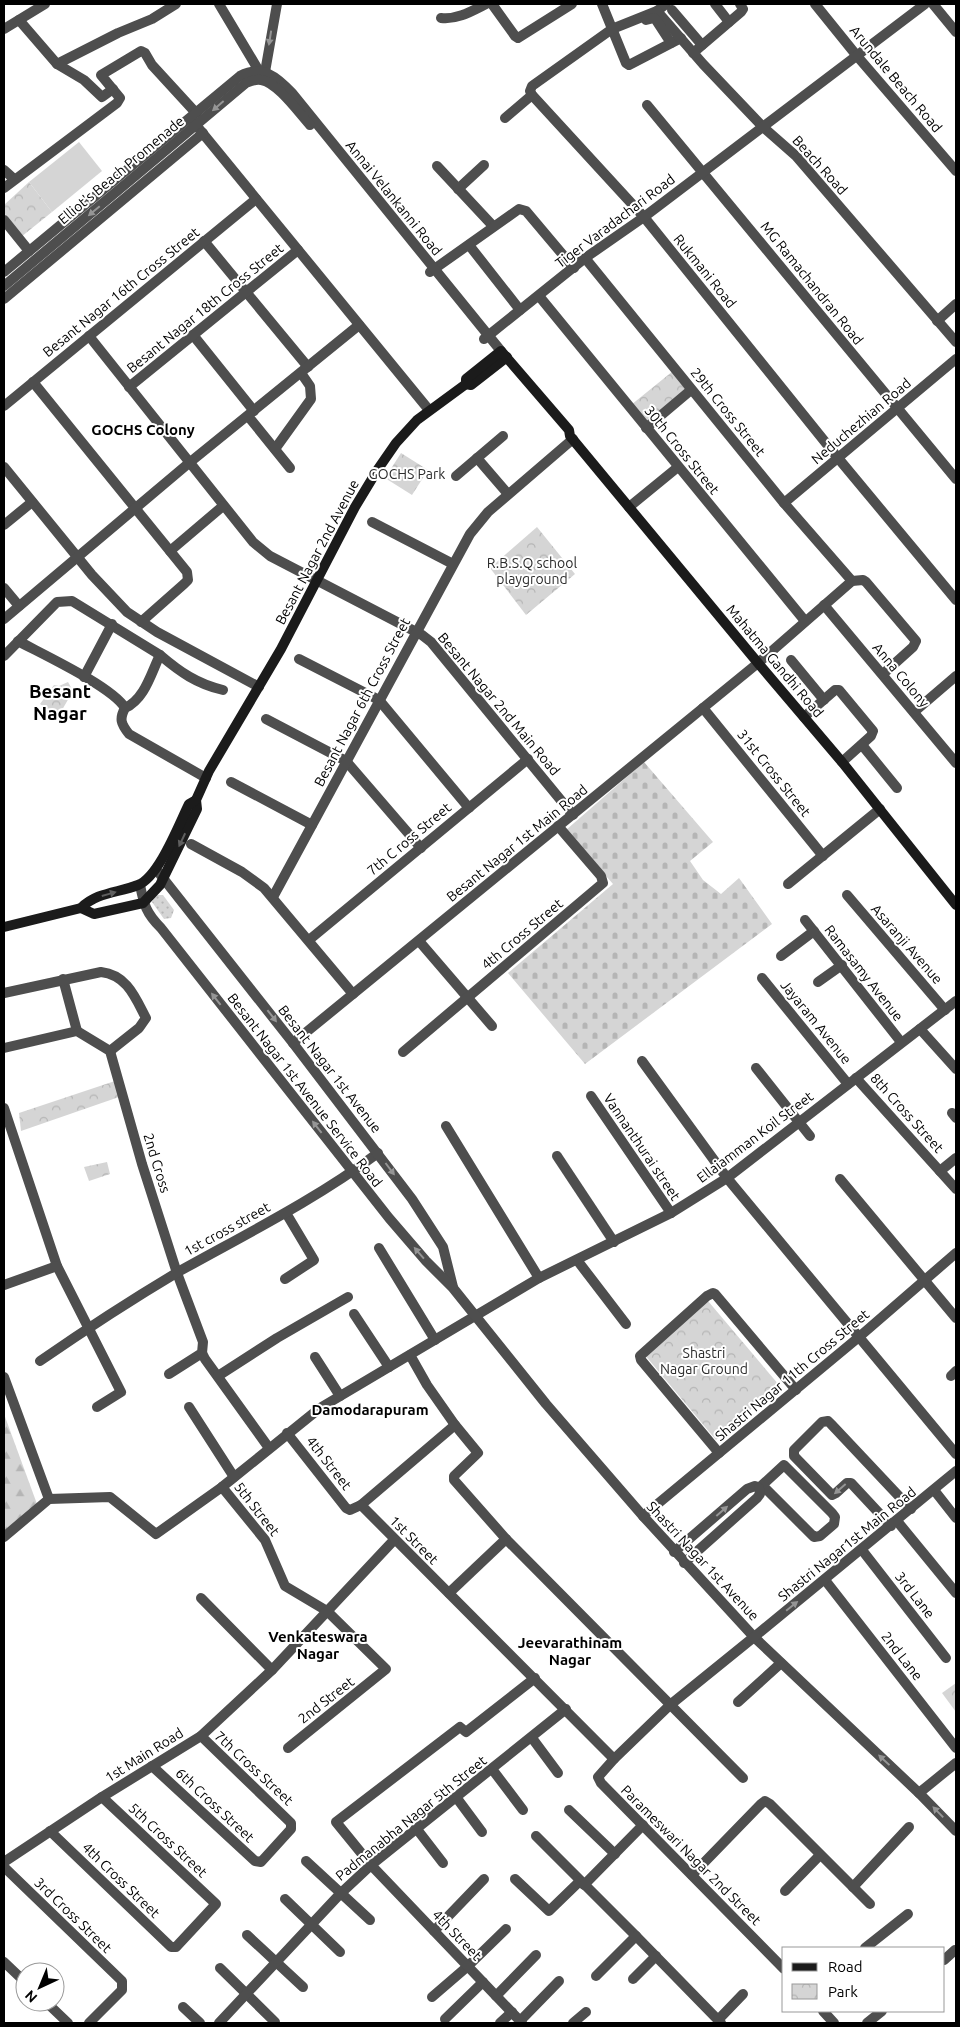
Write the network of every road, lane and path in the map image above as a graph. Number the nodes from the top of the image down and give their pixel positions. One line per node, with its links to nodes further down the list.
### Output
1 (45, 4): 17 (street)
2 (176, 4): 27 (street)
3 (219, 4): 28 (street)
4 (277, 4): 28 (street, one-way to 28)
5 (486, 4): 16 (street)
6 (492, 4): 7 (street)
7 (572, 4)
8 (602, 4): 21 (street)
9 (715, 4): 18 (street)
10 (740, 4): 18 (street)
11 (815, 4): 26 (street, Arundale Beach Road)
12 (925, 4): 26 (street, Tiger Varadachari Road)
13 (933, 4): 22 (street)
14 (672, 10): 15 (street); 19 (street); 24 (street)
15 (658, 11): 19 (street, Beach Road); 21 (street)
16 (441, 18)
17 (19, 20): 20 (street); 27 (street)
18 (729, 22): 24 (street)
19 (669, 25): 23 (street, Beach Road)
20 (4, 29)
21 (613, 32): 23 (street); 23 (street); 30 (street)
22 (956, 32)
23 (676, 41): 25 (street, Beach Road)
24 (702, 45): 25 (street)
25 (693, 53): 34 (street, Beach Road)
26 (857, 56): 34 (street, Tiger Varadachari Road); 38 (street, Arundale Beach Road)
27 (57, 64): 29 (street)
28 (261, 74): 33 (street, Elliot's Beach Promenade); 53 (street, Annai Velankanni Road)
29 (112, 89): 33 (street); 40 (street)
30 (532, 95): 32 (street); 44 (street, Rukmani Road)
31 (647, 105): 39 (street, MG Ramachandran Road)
32 (505, 118)
33 (196, 122): 43 (street); 50 (street, Elliot's Beach Promenade); 55 (street, Elliot's Beach Promenade, one-way to 55); 58 (street)
34 (763, 127): 39 (street, Tiger Varadachari Road); 61 (street, Beach Road)
35 (484, 165): 42 (street)
36 (437, 166): 42 (street)
37 (4, 170): 40 (street)
38 (956, 171)
39 (703, 172): 44 (street, Tiger Varadachari Road); 74 (street, MG Ramachandran Road)
40 (14, 180): 41 (street)
41 (4, 188)
42 (458, 189): 46 (street)
43 (256, 199): 47 (street, Besant Nagar 16th Cross Street); 49 (street)
44 (644, 217): 51 (street, Tiger Varadachari Road); 82 (street, Rukmani Road)
45 (4, 220): 50 (street)
46 (493, 226): 48 (street); 52 (street)
47 (204, 241): 56 (street); 64 (street, Besant Nagar 16th Cross Street)
48 (469, 245): 53 (street); 60 (street)
49 (298, 250): 56 (street, Besant Nagar 18th Cross Street); 62 (street)
50 (29, 252): 54 (street, Elliot's Beach Promenade)
51 (585, 258): 52 (street, Tiger Varadachari Road); 72 (street, 29th Cross Street)
52 (574, 268): 57 (street, Tiger Varadachari Road)
53 (432, 271): 65 (street, Annai Velankanni Road)
54 (4, 272)
55 (4, 286)
56 (246, 292): 63 (street, Besant Nagar 18th Cross Street); 69 (street)
57 (539, 296): 60 (street, Tiger Varadachari Road); 77 (street, 30th Cross Street)
58 (4, 299)
59 (956, 304): 61 (street)
60 (520, 310): 65 (street, Tiger Varadachari Road)
61 (937, 321): 66 (street, Beach Road)
62 (359, 325): 69 (street); 75 (street)
63 (193, 335): 71 (street, Besant Nagar 18th Cross Street); 76 (street)
64 (88, 336): 70 (street, Besant Nagar 16th Cross Street); 71 (street, Besant Nagar 2nd Main Road)
65 (487, 337): 67 (street, Annai Velankanni Road)
66 (956, 342)
67 (502, 356): 75 (main road, Besant Nagar 2nd Avenue); 79 (main road, Mahatma Gandhi Road)
68 (956, 359): 74 (street, Neduchezhian Road)
69 (304, 370): 76 (street); 80 (street)
70 (33, 382): 73 (street, Besant Nagar 16th Cross Street); 94 (street)
71 (129, 387): 83 (street, Besant Nagar 2nd Main Road)
72 (691, 390): 77 (street); 91 (street, 29th Cross Street)
73 (4, 406)
74 (898, 408): 82 (street, Neduchezhian Road); 88 (street, MG Ramachandran Road)
75 (429, 410): 100 (main road, Besant Nagar 2nd Avenue)
76 (251, 413): 80 (street); 83 (street)
77 (646, 428): 85 (street, 30th Cross Street)
78 (503, 436): 81 (street)
79 (572, 437): 89 (street, Besant Nagar 6th Cross Street); 93 (main road, Mahatma Gandhi Road)
80 (275, 449): 86 (street)
81 (478, 458): 87 (street); 89 (street)
82 (838, 458): 91 (street, Neduchezhian Road); 103 (street, Rukmani Road)
83 (189, 463): 92 (street, Besant Nagar 2nd Main Road); 94 (street)
84 (4, 467): 90 (street)
85 (678, 467): 93 (street); 107 (street, 30th Cross Street)
86 (290, 468)
87 (456, 476)
88 (956, 479)
89 (508, 494): 99 (street, Besant Nagar 6th Cross Street)
90 (32, 502): 96 (street); 98 (street)
91 (784, 503): 101 (street, 29th Cross Street)
92 (223, 506): 97 (street); 100 (street, Besant Nagar 2nd Main Road)
93 (629, 507): 116 (main road, Mahatma Gandhi Road)
94 (135, 508): 97 (street); 98 (street)
95 (372, 522): 99 (street)
96 (4, 525)
97 (170, 551): 108 (street)
98 (78, 558): 105 (street); 108 (street)
99 (452, 564): 110 (street, Besant Nagar 6th Cross Street)
100 (316, 581): 110 (street, Besant Nagar 2nd Main Road); 120 (main road, Besant Nagar 2nd Avenue)
101 (852, 581): 104 (street, Besant Nagar 1st Main Road); 117 (street)
102 (4, 588): 105 (street)
103 (956, 600)
104 (824, 605): 107 (street, Besant Nagar 1st Main Road); 117 (street, Anna Colony)
105 (19, 606): 106 (street)
106 (4, 619)
107 (805, 621): 116 (street, Besant Nagar 1st Main Road)
108 (141, 622): 120 (street)
109 (112, 624): 111 (street); 112 (street); 119 (street)
110 (416, 632): 122 (street, Besant Nagar 6th Cross Street); 131 (street, Besant Nagar 2nd Main Road)
111 (18, 642): 113 (street); 119 (street)
112 (160, 655): 121 (street); 124 (street)
113 (4, 656)
114 (299, 659): 122 (street)
115 (791, 660): 123 (street)
116 (758, 663): 125 (street, Besant Nagar 1st Main Road); 127 (main road, Mahatma Gandhi Road)
117 (882, 674): 126 (street, Anna Colony)
118 (956, 676): 126 (street)
119 (84, 677): 124 (street)
120 (259, 687): 134 (main road, Besant Nagar 2nd Avenue)
121 (223, 690)
122 (379, 700): 132 (street, Besant Nagar 6th Cross Street); 138 (street)
123 (824, 700): 127 (street); 129 (street)
124 (125, 708): 134 (street)
125 (703, 708): 140 (street, Besant Nagar 1st Main Road); 145 (street, 31st Cross Street)
126 (914, 712): 130 (street, Anna Colony)
127 (804, 717): 133 (main road, Mahatma Gandhi Road)
128 (266, 719): 132 (street)
129 (862, 745): 133 (street); 136 (street)
130 (955, 758)
131 (528, 760): 138 (street, 7th C ross Street); 140 (street, Besant Nagar 2nd Main Road)
132 (346, 761): 141 (street, Besant Nagar 6th Cross Street); 144 (street)
133 (842, 762): 139 (main road, Mahatma Gandhi Road)
134 (206, 778): 137 (main road, Besant Nagar 2nd Avenue)
135 (231, 782): 141 (street)
136 (897, 788)
137 (196, 800): 146 (main road); 147 (main road, one-way to 147)
138 (469, 808): 144 (street, 7th C ross Street)
139 (880, 809): 145 (street); 153 (main road, Mahatma Gandhi Road)
140 (573, 815): 142 (street, Besant Nagar 1st Main Road)
141 (312, 825): 151 (street, Besant Nagar 6th Cross Street)
142 (558, 826): 159 (street, Besant Nagar 1st Main Road); 167 (street, 4th Cross Street)
143 (191, 844): 151 (street)
144 (421, 848): 158 (street, 7th C ross Street)
145 (823, 856): 148 (street)
146 (157, 866): 147 (street, Besant Nagar 1st Avenue); 149 (main road)
147 (164, 878): 152 (main road); 174 (street, Besant Nagar 1st Avenue, one-way to 174)
148 (788, 884)
149 (140, 885): 152 (street); 154 (main road, one-way to 149)
150 (847, 895): 169 (street, Asaranji Avenue)
151 (273, 897): 158 (street)
152 (143, 902): 154 (main road); 191 (street, Besant Nagar 1st Avenue Service Road, one-way to 152)
153 (956, 906)
154 (81, 908): 156 (main road)
155 (805, 920): 157 (street, Ramasamy Avenue)
156 (4, 927)
157 (814, 931): 160 (street); 161 (street, Ramasamy Avenue)
158 (309, 940): 166 (street)
159 (419, 941): 166 (street, Besant Nagar 1st Main Road); 167 (street)
160 (781, 956)
161 (842, 965): 164 (street); 173 (street, Ramasamy Avenue)
162 (762, 978): 181 (street, Jayaram Avenue)
163 (63, 979): 165 (street); 172 (street); 176 (street)
164 (818, 982)
165 (4, 993)
166 (354, 994): 174 (street, Besant Nagar 1st Main Road)
167 (468, 998): 170 (street); 177 (street, 4th Cross Street)
168 (956, 1001): 169 (street, Ellaiamman Koil Street)
169 (946, 1010): 171 (street, Ellaiamman Koil Street)
170 (492, 1026)
171 (920, 1029): 173 (street, Ellaiamman Koil Street); 180 (street)
172 (77, 1030): 175 (street); 176 (street)
173 (901, 1042): 181 (street, Ellaiamman Koil Street)
174 (293, 1043): 187 (street, Besant Nagar 1st Avenue)
175 (4, 1048)
176 (110, 1051): 202 (street, 2nd Cross)
177 (403, 1052)
178 (642, 1061): 192 (street)
179 (756, 1068): 184 (street)
180 (956, 1069)
181 (852, 1081): 184 (street, Ellaiamman Koil Street); 190 (street, 8th Cross Street)
182 (591, 1096): 196 (street, Vannanthurai street)
183 (4, 1108): 201 (street)
184 (798, 1122): 186 (street); 192 (street, Ellaiamman Koil Street)
185 (446, 1126): 203 (street)
186 (810, 1136)
187 (378, 1153): 191 (street, 1st cross street); 207 (street, Besant Nagar 1st Avenue, one-way to 207)
188 (557, 1156): 197 (street)
189 (956, 1158): 190 (street)
190 (940, 1171): 194 (street, 8th Cross Street)
191 (352, 1172): 195 (street, 1st cross street); 207 (street, Besant Nagar 1st Avenue Service Road, one-way to 191)
192 (727, 1178): 196 (street, Ellaiamman Koil Street); 214 (street)
193 (840, 1179): 205 (street)
194 (956, 1189)
195 (286, 1213): 202 (street, 1st cross street); 204 (street)
196 (670, 1213): 197 (street, Ellaiamman Koil Street)
197 (614, 1242): 200 (street, Ellaiamman Koil Street)
198 (379, 1248): 215 (street)
199 (956, 1253): 205 (street, Shastri Nagar 11th Cross Street)
200 (576, 1260): 203 (street, Ellaiamman Koil Street); 212 (street)
201 (57, 1266): 206 (street); 213 (street)
202 (177, 1273): 213 (street, 1st cross street); 216 (street, 2nd Cross)
203 (538, 1278): 210 (street, Ellaiamman Koil Street)
204 (285, 1279)
205 (925, 1281): 211 (street); 214 (street, Shastri Nagar 11th Cross Street)
206 (4, 1285)
207 (453, 1288): 210 (street, Shastri Nagar 1st Avenue)
208 (348, 1297): 223 (street)
209 (354, 1314): 220 (street)
210 (476, 1315): 215 (street, Ellaiamman Koil Street); 241 (street, Shastri Nagar 1st Avenue)
211 (956, 1318)
212 (626, 1324)
213 (89, 1328): 219 (street, 1st cross street); 227 (street)
214 (859, 1337): 224 (street, Shastri Nagar 11th Cross Street); 232 (street)
215 (435, 1340): 217 (street, Ellaiamman Koil Street)
216 (202, 1353): 221 (street); 223 (street)
217 (410, 1355): 220 (street, Ellaiamman Koil Street); 228 (street)
218 (315, 1357): 225 (street)
219 (40, 1361)
220 (389, 1367): 225 (street, Ellaiamman Koil Street)
221 (169, 1374)
222 (4, 1376): 238 (street)
223 (218, 1376): 230 (street)
224 (796, 1390): 231 (street, Shastri Nagar 11th Cross Street); 231 (street)
225 (340, 1396): 229 (street, Ellaiamman Koil Street)
226 (189, 1407): 234 (street)
227 (97, 1408)
228 (455, 1425): 239 (street); 245 (street)
229 (288, 1433): 230 (street, Ellaiamman Koil Street); 239 (street, 4th Street)
230 (269, 1448): 234 (street, Ellaiamman Koil Street)
231 (719, 1453): 241 (street, Shastri Nagar 11th Cross Street)
232 (956, 1454)
233 (956, 1471): 237 (street, Shastri Nagar1st Main Road)
234 (234, 1477): 236 (street, Ellaiamman Koil Street)
235 (760, 1486): 235 (street); 248 (street, one-way to 235); 249 (street)
236 (222, 1487): 238 (street, Ellaiamman Koil Street); 254 (street, 5th Street)
237 (934, 1490): 240 (street, Shastri Nagar1st Main Road); 242 (street)
238 (49, 1499): 244 (street)
239 (361, 1505): 246 (street, 1st Street)
240 (911, 1510): 243 (street, Shastri Nagar1st Main Road); 243 (street, one-way to 240)
241 (643, 1516): 248 (street, Shastri Nagar 1st Avenue)
242 (956, 1518)
243 (894, 1524): 247 (street, Shastri Nagar1st Main Road); 252 (street)
244 (4, 1537)
245 (506, 1539): 251 (street); 261 (street)
246 (394, 1540): 251 (street, 1st Street); 254 (street, 1st Main Road)
247 (862, 1550): 250 (street, Shastri Nagar1st Main Road); 256 (street, 3rd Lane)
248 (674, 1552): 249 (street, Shastri Nagar 1st Avenue)
249 (684, 1563): 255 (street, Shastri Nagar 1st Avenue)
250 (825, 1580): 255 (street, Shastri Nagar1st Main Road, one-way to 250); 266 (street, 2nd Lane)
251 (449, 1593): 259 (street, 1st Street)
252 (956, 1593)
253 (201, 1598): 258 (street)
254 (327, 1611): 258 (street, 1st Main Road); 265 (street, 2nd Street)
255 (754, 1637): 257 (street, Shastri Nagar 1st Avenue); 261 (street, Shastri Nagar1st Main Road)
256 (946, 1658)
257 (781, 1662): 260 (street); 273 (street, Shastri Nagar 1st Avenue, one-way to 257)
258 (272, 1670): 263 (street, 1st Main Road)
259 (535, 1678): 262 (street, 1st Street); 291 (street, 4th Street)
260 (738, 1702)
261 (670, 1705): 267 (street, Shastri Nagar1st Main Road); 272 (street)
262 (566, 1709): 264 (street, Padmanabha Nagar 5th Street); 267 (street, 1st Street)
263 (201, 1736): 269 (street, 1st Main Road); 289 (street, 7th Cross Street)
264 (532, 1738): 270 (street, Padmanabha Nagar 5th Street); 271 (street)
265 (288, 1748)
266 (956, 1748)
267 (614, 1759): 278 (street, Parameswari Nagar 2nd Street)
268 (956, 1762): 273 (street)
269 (152, 1766): 274 (street, 1st Main Road); 289 (street, 6th Cross Street)
270 (492, 1770): 275 (street, Padmanabha Nagar 5th Street); 276 (street)
271 (558, 1773)
272 (743, 1778)
273 (919, 1793): 282 (street, Shastri Nagar 1st Avenue, one-way to 273)
274 (102, 1797): 281 (street, 1st Main Road); 310 (street, 5th Cross Street)
275 (456, 1797): 280 (street, Padmanabha Nagar 5th Street); 283 (street)
276 (523, 1810)
277 (569, 1810): 285 (street)
278 (643, 1825): 285 (street); 293 (street, Parameswari Nagar 2nd Street)
279 (909, 1827): 297 (street)
280 (416, 1828): 290 (street); 291 (street, Padmanabha Nagar 5th Street)
281 (50, 1831): 288 (street, 1st Main Road); 310 (street, 4th Cross Street)
282 (956, 1831)
283 (482, 1832)
284 (536, 1836): 296 (street)
285 (615, 1854): 296 (street)
286 (820, 1855): 293 (street); 297 (street); 298 (street)
287 (306, 1861): 299 (street)
288 (4, 1862)
289 (259, 1862)
290 (443, 1863)
291 (371, 1865): 299 (street, Padmanabha Nagar 5th Street); 306 (street, 4th Street)
292 (4, 1867): 342 (street, 3rd Cross Street)
293 (692, 1876): 319 (street, Parameswari Nagar 2nd Street)
294 (484, 1879): 306 (street)
295 (516, 1879): 296 (street)
296 (582, 1883): 308 (street)
297 (853, 1887): 301 (street)
298 (785, 1891)
299 (340, 1894): 303 (street); 304 (street, Padmanabha Nagar 5th Street)
300 (285, 1898): 304 (street)
301 (870, 1904)
302 (908, 1914): 309 (street)
303 (370, 1920)
304 (313, 1925): 312 (street); 317 (street, Padmanabha Nagar 5th Street)
305 (506, 1929): 318 (street)
306 (434, 1930): 318 (street, 4th Street)
307 (247, 1935): 317 (street)
308 (636, 1936): 314 (street); 322 (street)
309 (866, 1947)
310 (173, 1948)
311 (955, 1950): 315 (street)
312 (340, 1952)
313 (536, 1955): 329 (street)
314 (656, 1956): 323 (street); 338 (street)
315 (945, 1959)
316 (4, 1962): 321 (street)
317 (277, 1962): 326 (street); 327 (street, Padmanabha Nagar 5th Street)
318 (468, 1966): 325 (street, 4th Street); 330 (street)
319 (782, 1966)
320 (220, 1968): 327 (street)
321 (15, 1972)
322 (596, 1976)
323 (633, 1978)
324 (559, 1981): 340 (street)
325 (483, 1982): 329 (street, 4th Street); 337 (street)
326 (303, 1987)
327 (246, 1994): 339 (street); 344 (street, Padmanabha Nagar 5th Street)
328 (744, 1994): 338 (street)
329 (496, 1996): 333 (street, 4th Street)
330 (432, 1997)
331 (183, 2007): 343 (street)
332 (56, 2012): 341 (street)
333 (512, 2012): 340 (street, 4th Street); 345 (street)
334 (586, 2012): 346 (street)
335 (824, 2012): 347 (street)
336 (881, 2012): 348 (street)
337 (445, 2019)
338 (719, 2021)
339 (275, 2022)
340 (521, 2022)
341 (68, 2023)
342 (88, 2023)
343 (200, 2023)
344 (219, 2023)
345 (500, 2023)
346 (574, 2023)
347 (834, 2023)
348 (867, 2023)

